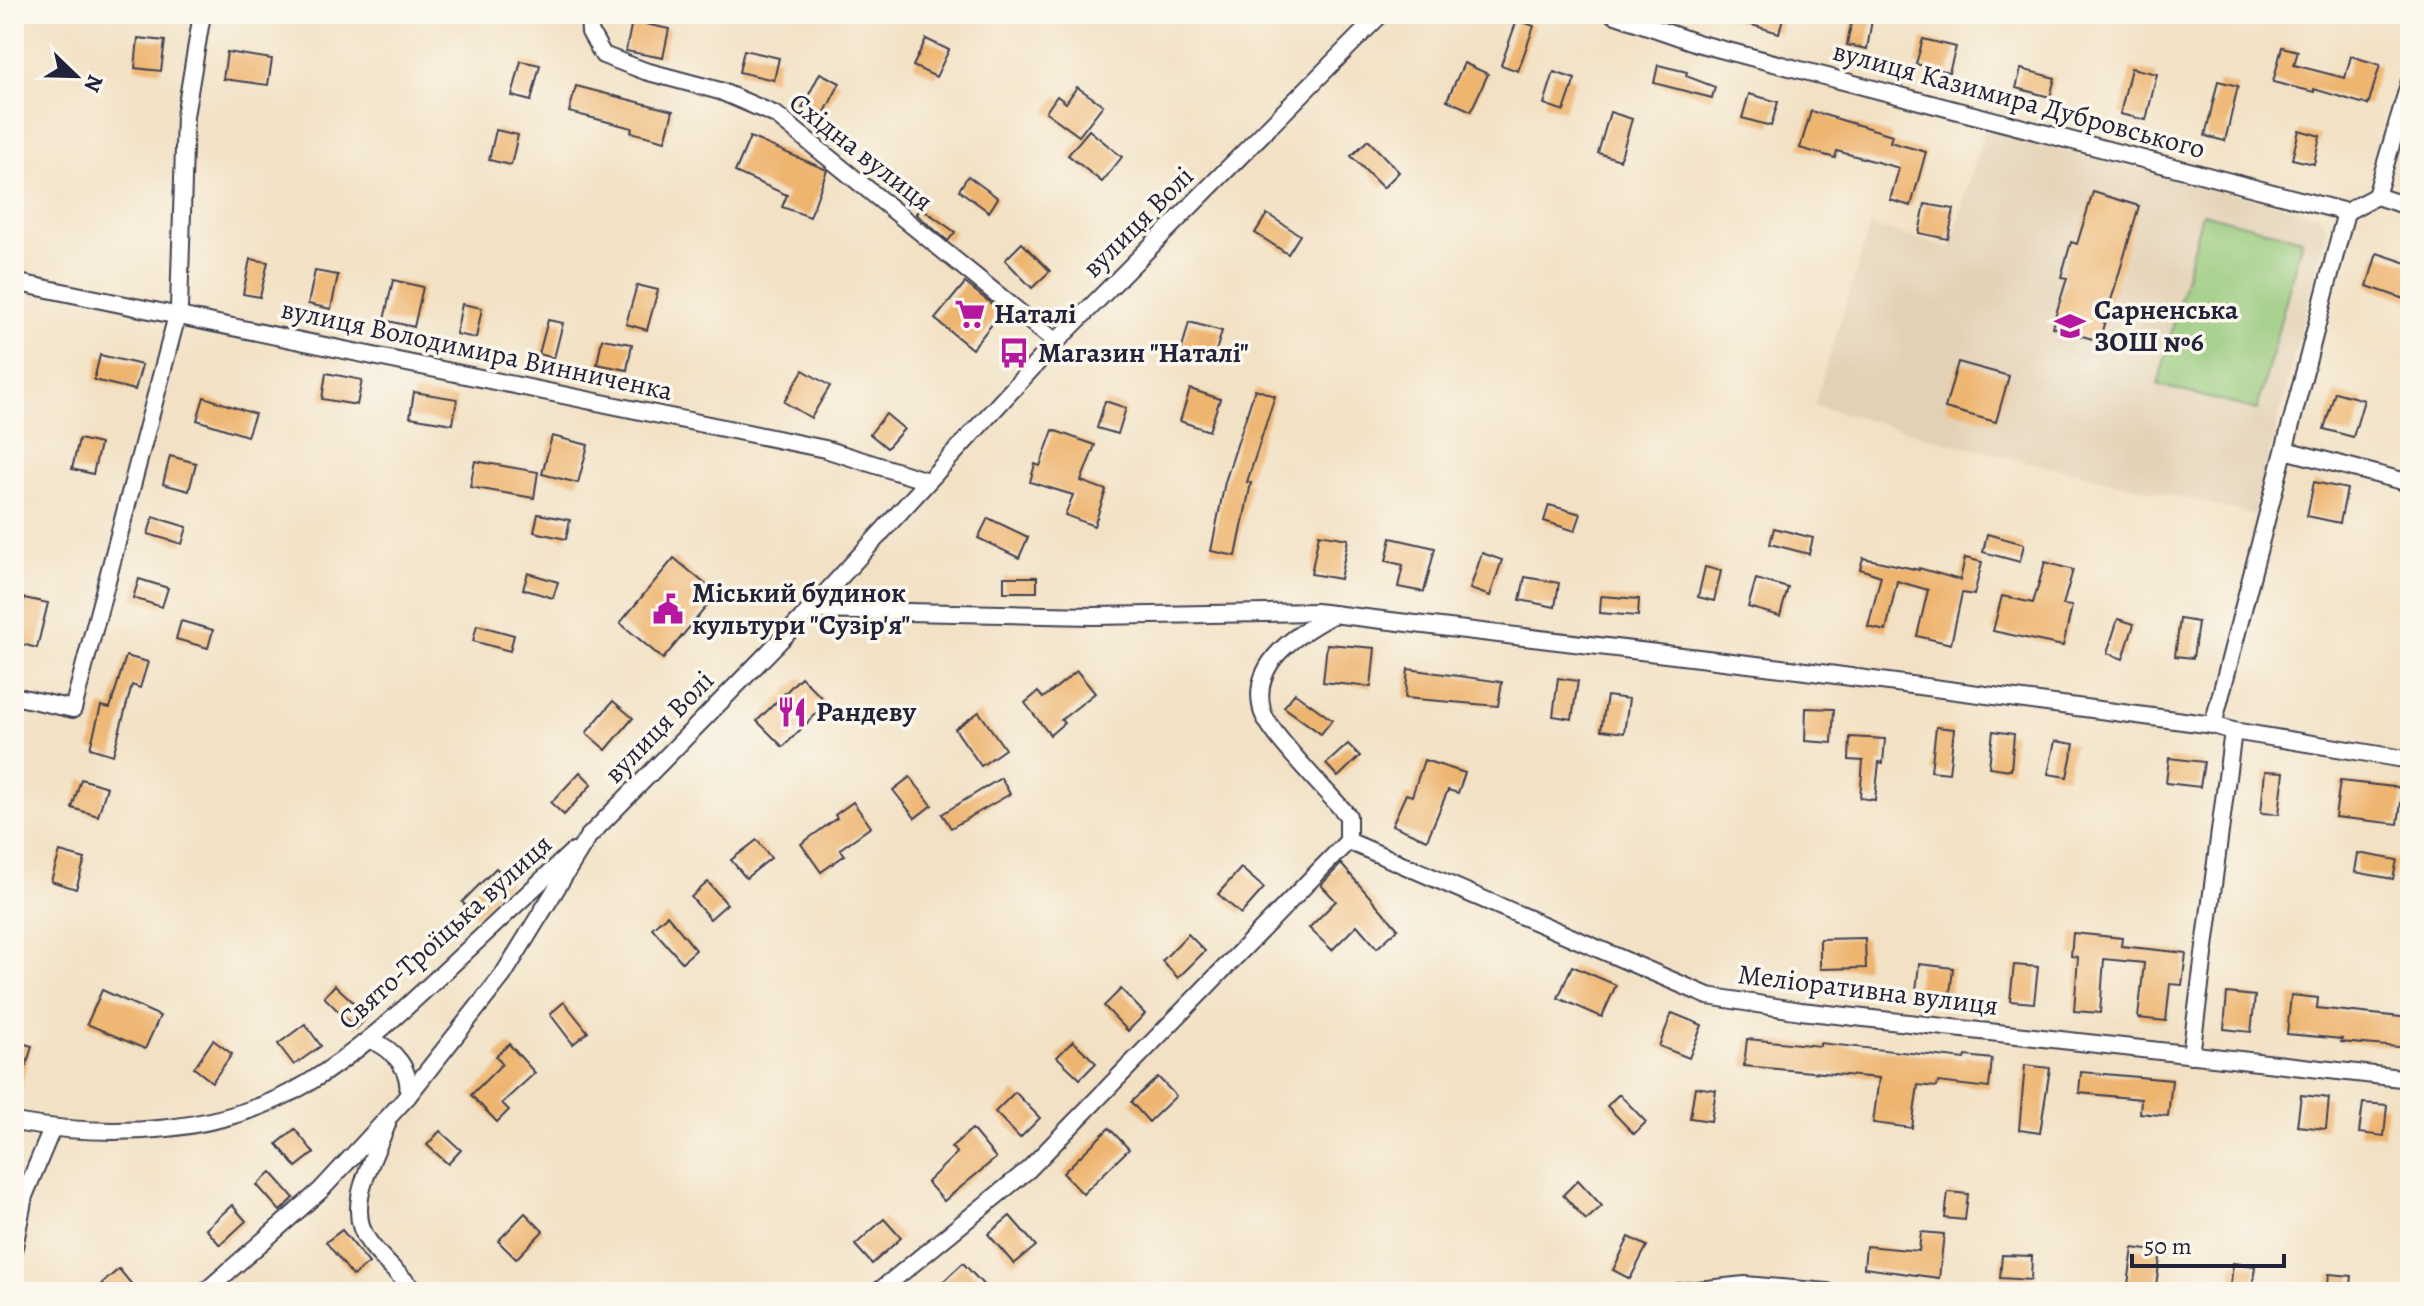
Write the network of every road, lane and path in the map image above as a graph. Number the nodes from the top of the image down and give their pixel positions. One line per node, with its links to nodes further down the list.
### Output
1 (202, 14): 10 (street)
2 (589, 14): 11 (street, Східна вулиця)
3 (1381, 14): 11 (street, вулиця Волі)
4 (1613, 14): 8 (street, вулиця Казимира Дубровського)
5 (2410, 81): 6 (street)
6 (2376, 196): 7 (street); 8 (street)
7 (2410, 207)
8 (2346, 212): 12 (street)
9 (14, 282): 10 (street, вулиця Володимира Винниченка)
10 (178, 315): 13 (street, вулиця Володимира Винниченка); 17 (street)
11 (1056, 342): 13 (street, вулиця Волі)
12 (2285, 450): 14 (street); 18 (street)
13 (927, 481): 15 (street, вулиця Волі)
14 (2410, 483)
15 (810, 610): 16 (street); 21 (street, вулиця Волі)
16 (1334, 614): 18 (street); 22 (street)
17 (14, 696)
18 (2213, 725): 19 (street)
19 (2233, 731): 20 (street); 24 (street)
20 (2410, 760)
21 (588, 837): 23 (street, Свято-Троїцька вулиця); 26 (street, вулиця Волі)
22 (1348, 841): 24 (street, Меліоративна вулиця); 34 (street)
23 (371, 1040): 26 (street); 29 (street, Свято-Троїцька вулиця)
24 (2191, 1055): 25 (street, Меліоративна вулиця)
25 (2410, 1079)
26 (407, 1097): 27 (street, вулиця Волі)
27 (391, 1115): 32 (street, вулиця Волі); 33 (street)
28 (14, 1122): 29 (street, Свято-Троїцька вулиця)
29 (52, 1129): 30 (street)
30 (19, 1200): 31 (street)
31 (14, 1247)
32 (205, 1292)
33 (416, 1292)
34 (878, 1292)
35 (1678, 1292): 36 (street)
36 (1828, 1292)

